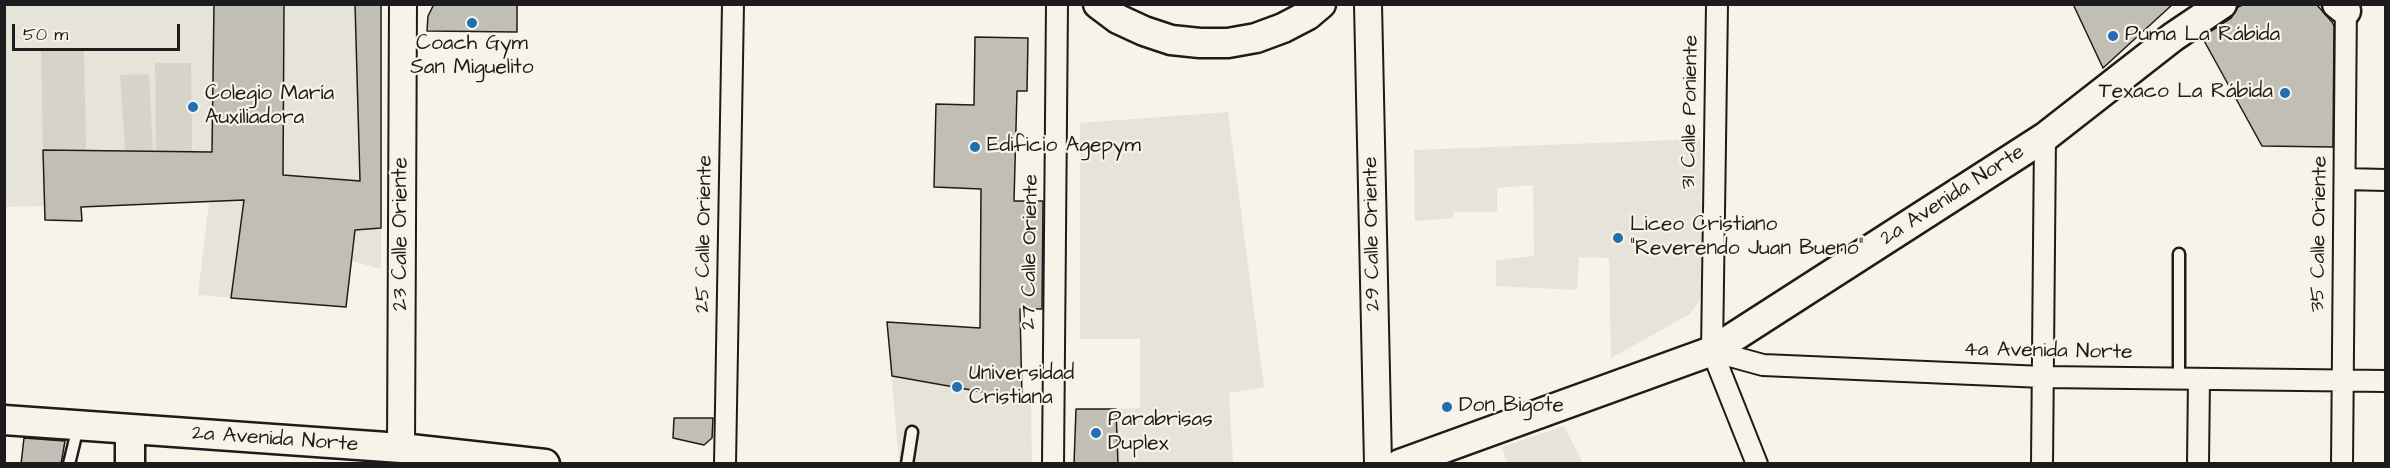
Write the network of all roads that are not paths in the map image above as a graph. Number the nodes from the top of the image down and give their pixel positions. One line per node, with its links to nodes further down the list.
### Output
1 (403, 4): 24 (street, 23 Calle Oriente)
2 (734, 4): 28 (street, 25 Calle Oriente)
3 (1057, 4): 30 (street, 27 Calle Oriente)
4 (1098, 4): 5 (main road)
5 (1321, 4)
6 (1368, 4): 31 (street, 29 Calle Oriente)
7 (1717, 4): 14 (street, 31 Calle Poniente)
8 (2214, 7): 10 (main road, 2a Avenida Norte)
9 (2343, 7): 11 (street, 35 Calle Oriente)
10 (2045, 137): 14 (main road, 2a Avenida Norte); 15 (street)
11 (2345, 179): 12 (street); 18 (street, 35 Calle Oriente)
12 (2385, 180)
13 (2179, 254): 16 (lane)
14 (1712, 351): 15 (street, 4a Avenida Norte); 32 (main road, 2a Avenida Norte); 33 (street, 31 Calle Poniente)
15 (2043, 377): 16 (street, 4a Avenida Norte); 34 (street)
16 (2179, 379): 17 (street, 4a Avenida Norte)
17 (2199, 379): 18 (street, 4a Avenida Norte); 35 (street)
18 (2343, 380): 19 (street, 4a Avenida Norte); 36 (street, 35 Calle Oriente)
19 (2385, 381)
20 (4, 420): 21 (main road, 2a Avenida Norte)
21 (78, 427): 22 (main road, 2a Avenida Norte); 25 (lane)
22 (130, 430): 24 (main road, 2a Avenida Norte); 26 (main road)
23 (912, 432): 29 (lane)
24 (401, 456): 27 (main road, 2a Avenida Norte)
25 (69, 464)
26 (130, 464)
27 (545, 464)
28 (725, 464)
29 (907, 464)
30 (1053, 464)
31 (1378, 464)
32 (1400, 464)
33 (1757, 464)
34 (2042, 464)
35 (2198, 464)
36 (2342, 464)

